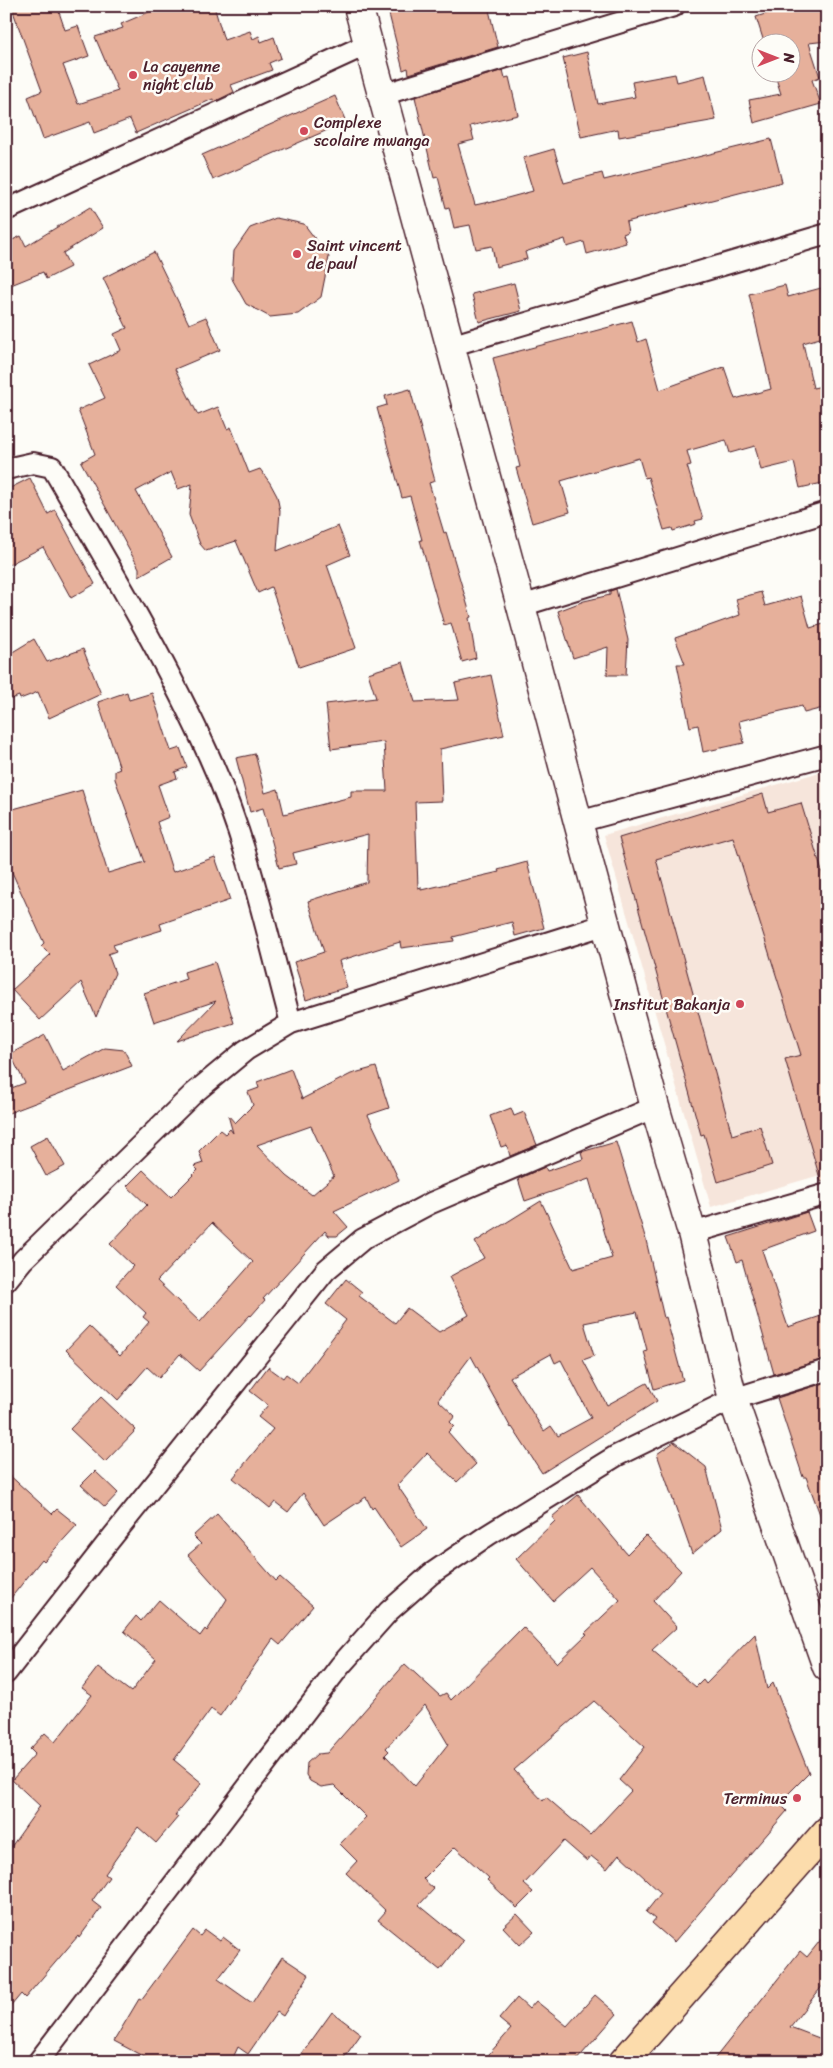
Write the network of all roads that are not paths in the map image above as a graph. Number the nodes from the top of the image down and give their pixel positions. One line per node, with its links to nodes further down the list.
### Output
1 (358, 6): 3 (main road)
2 (674, 6): 4 (street)
3 (368, 44): 4 (main road); 5 (street)
4 (382, 95): 7 (main road)
5 (6, 210)
6 (827, 234): 7 (street)
7 (450, 346): 10 (main road)
8 (6, 469): 14 (street)
9 (827, 512): 10 (street)
10 (521, 606): 12 (main road)
11 (827, 755): 12 (street)
12 (578, 822): 13 (main road)
13 (607, 924): 14 (street); 15 (main road)
14 (290, 1023): 18 (street)
15 (655, 1107): 17 (main road); 22 (street)
16 (827, 1194): 17 (street)
17 (692, 1233): 20 (main road)
18 (6, 1282)
19 (827, 1370): 20 (street)
20 (733, 1399): 21 (main road); 24 (street)
21 (827, 1667)
22 (6, 1673)
23 (827, 1831): 25 (highway)
24 (38, 2062)
25 (623, 2062)

